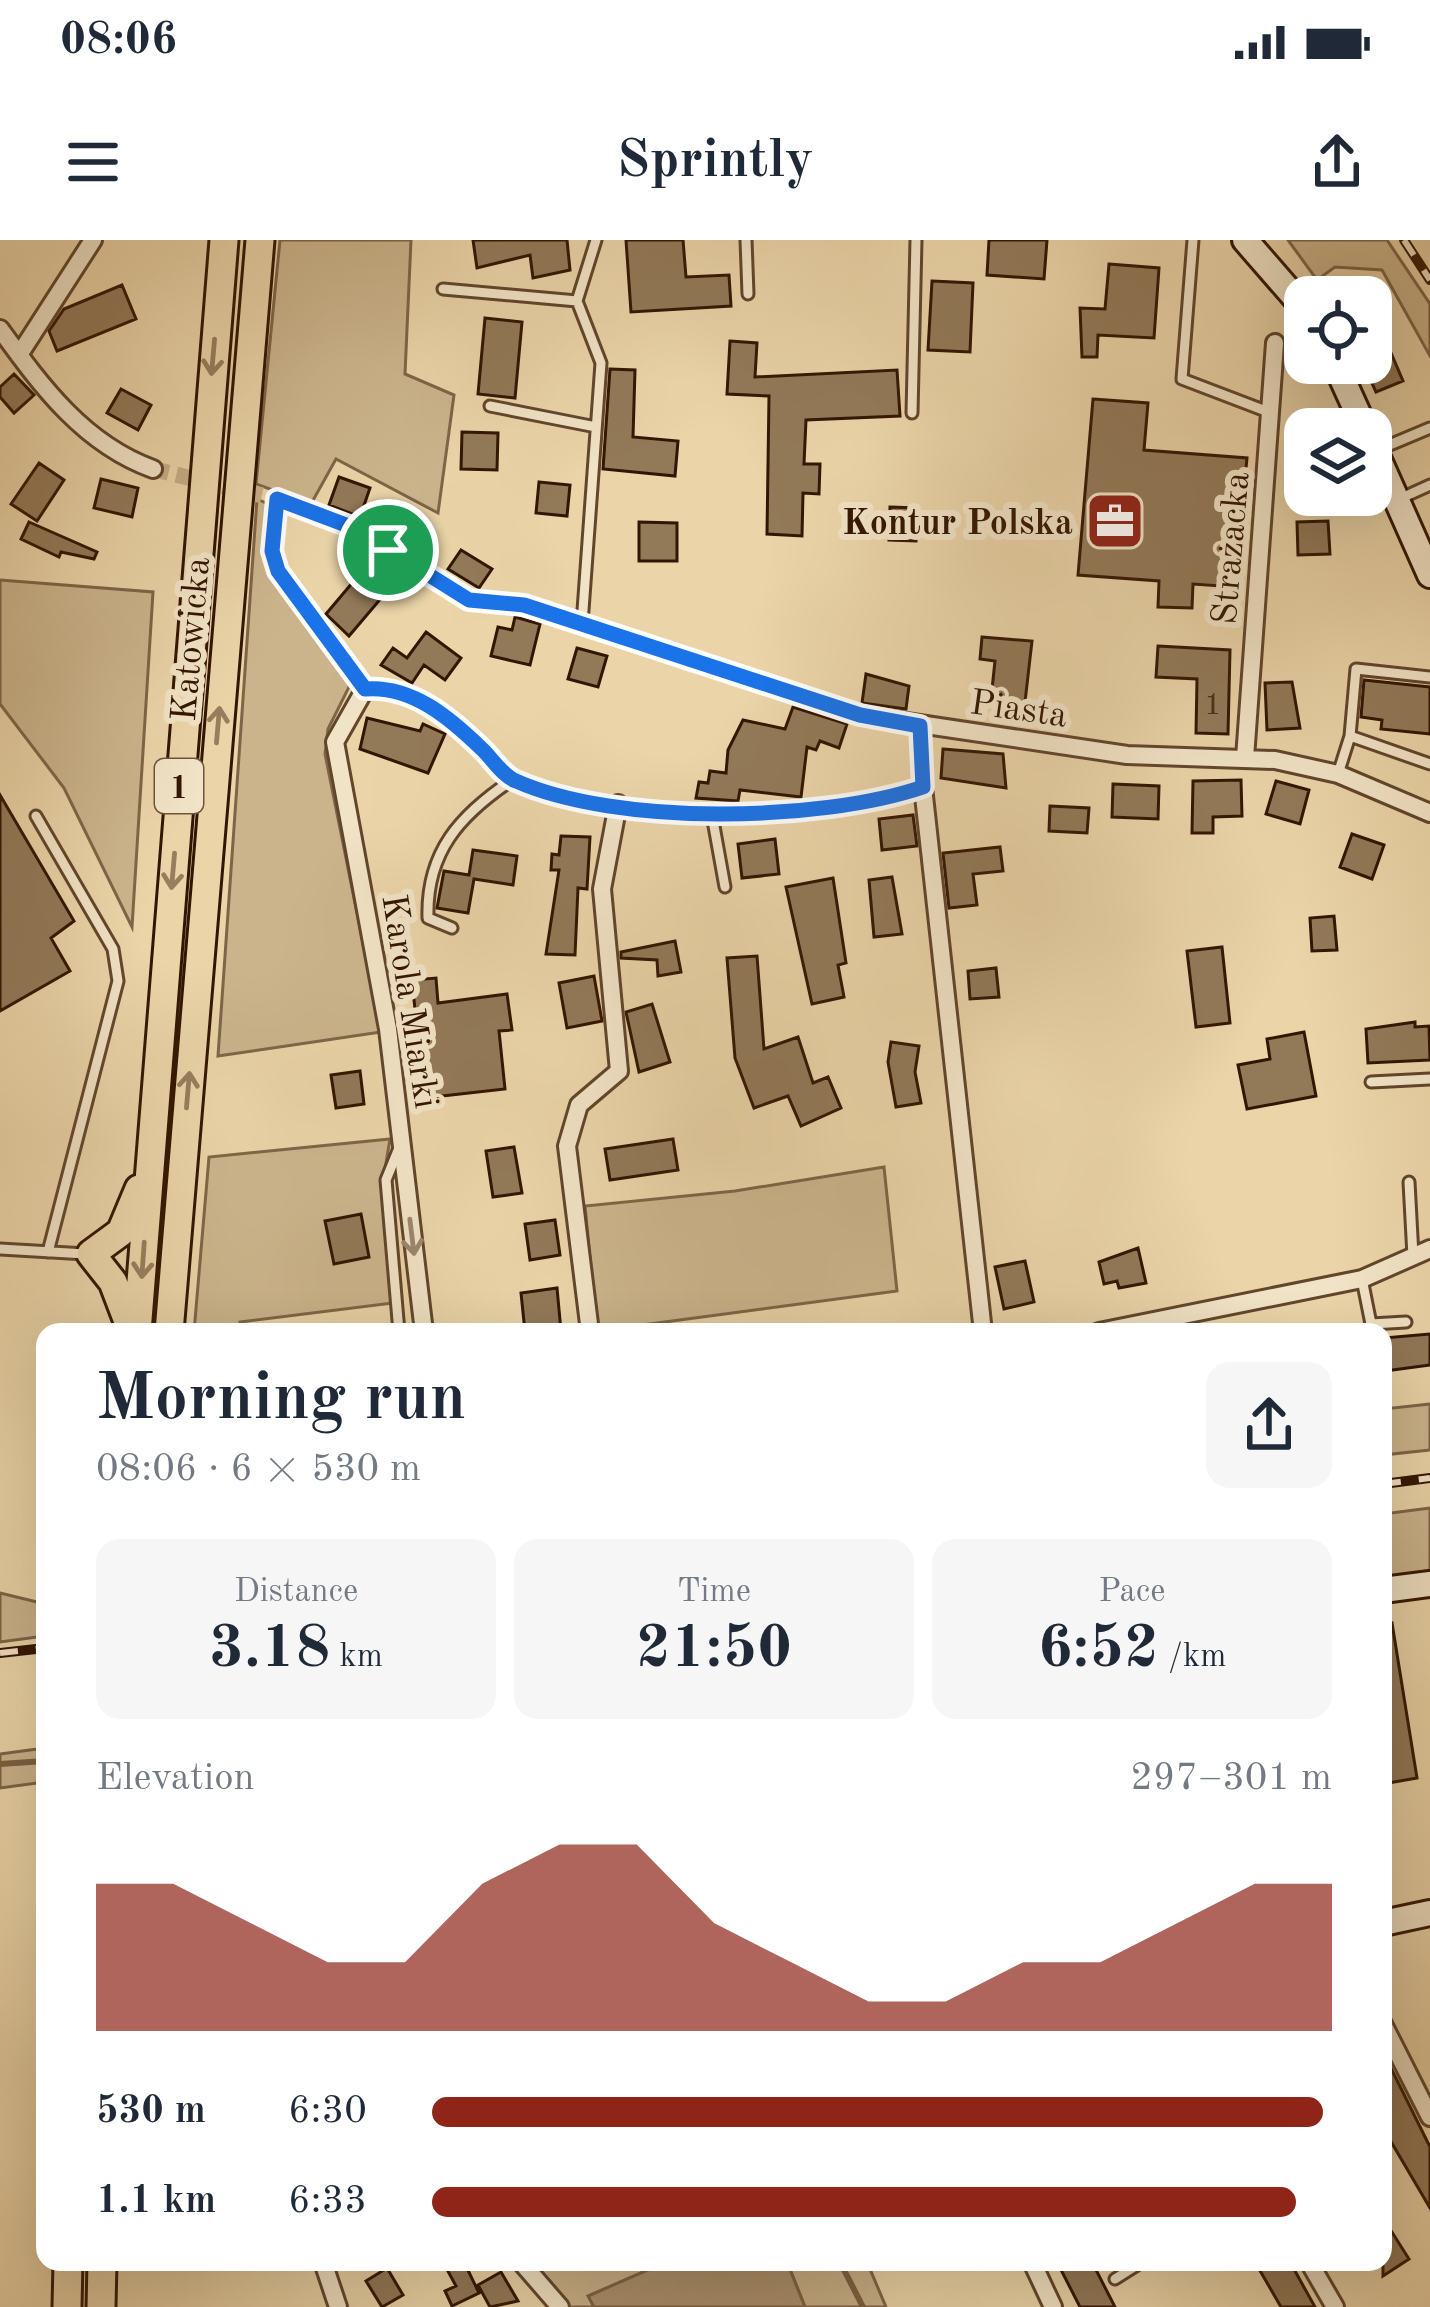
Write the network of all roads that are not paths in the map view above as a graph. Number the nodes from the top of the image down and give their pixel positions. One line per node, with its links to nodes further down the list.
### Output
1 (93, 240): 15 (street)
2 (224, 240): 46 (main road, Katowicka / 1, one-way to 46)
3 (260, 240): 56 (main road, Katowicka / 1, one-way to 3)
4 (596, 240): 12 (lane)
5 (746, 240): 11 (lane)
6 (916, 240): 17 (lane)
7 (1193, 240): 18 (lane)
8 (1245, 240): 9 (street)
9 (1284, 285)
10 (443, 289): 12 (lane)
11 (748, 294)
12 (577, 301): 19 (lane)
13 (0, 329): 15 (street)
14 (1275, 343): 18 (street, Strażacka)
15 (19, 355): 22 (street)
16 (490, 406): 19 (lane)
17 (912, 412)
18 (1272, 414): 32 (street, Strażacka)
19 (596, 428): 27 (lane)
20 (1430, 428): 21 (lane)
21 (1392, 436)
22 (153, 469)
23 (1430, 484): 25 (lane)
24 (1392, 489): 25 (street)
25 (1397, 500): 26 (street)
26 (1430, 574)
27 (582, 624): 29 (street, Piasta); 30 (street, Piasta)
28 (1430, 677): 31 (lane)
29 (365, 689): 35 (street); 45 (street, Karola Miarki)
30 (920, 726): 32 (street, Piasta); 36 (street)
31 (1350, 736): 33 (lane); 34 (lane)
32 (1245, 758): 34 (street, Piasta)
33 (1430, 764)
34 (1338, 774): 38 (street, Piasta)
35 (512, 780): 37 (street); 42 (lane)
36 (923, 787): 39 (street); 60 (street)
37 (618, 804): 39 (street); 59 (street)
38 (1429, 812)
39 (712, 815): 41 (lane)
40 (36, 816): 49 (lane)
41 (725, 887)
42 (452, 928)
43 (1430, 1079): 44 (lane)
44 (1371, 1082)
45 (401, 1143): 57 (lane); 58 (street, Karola Miarki, one-way to 58)
46 (150, 1157): 51 (main road); 55 (main road, Katowicka / 1, one-way to 55)
47 (1409, 1182): 50 (lane)
48 (0, 1249): 49 (lane)
49 (48, 1252): 51 (lane)
50 (1421, 1252): 52 (street)
51 (91, 1254): 54 (main road)
52 (1362, 1279): 61 (street); 62 (lane)
53 (1406, 1322): 63 (lane)
54 (131, 1323)
55 (136, 1323)
56 (170, 1323)
57 (398, 1323)
58 (423, 1323)
59 (589, 1323)
60 (982, 1323)
61 (1144, 1323)
62 (1371, 1323)
63 (1388, 1323)
64 (1430, 1584): 65 (street)
65 (1392, 1589)
66 (1430, 1913): 67 (street)
67 (1392, 1921)
68 (1392, 2042): 69 (street)
69 (1430, 2117)
70 (68, 2271): 78 (main road)
71 (102, 2271): 79 (main road)
72 (326, 2271): 80 (street)
73 (529, 2271): 81 (street)
74 (1036, 2271): 82 (street)
75 (1128, 2271): 77 (lane)
76 (1314, 2271): 83 (street)
77 (1115, 2279)
78 (67, 2307)
79 (101, 2307)
80 (338, 2307)
81 (560, 2307)
82 (1054, 2307)
83 (1335, 2307)

